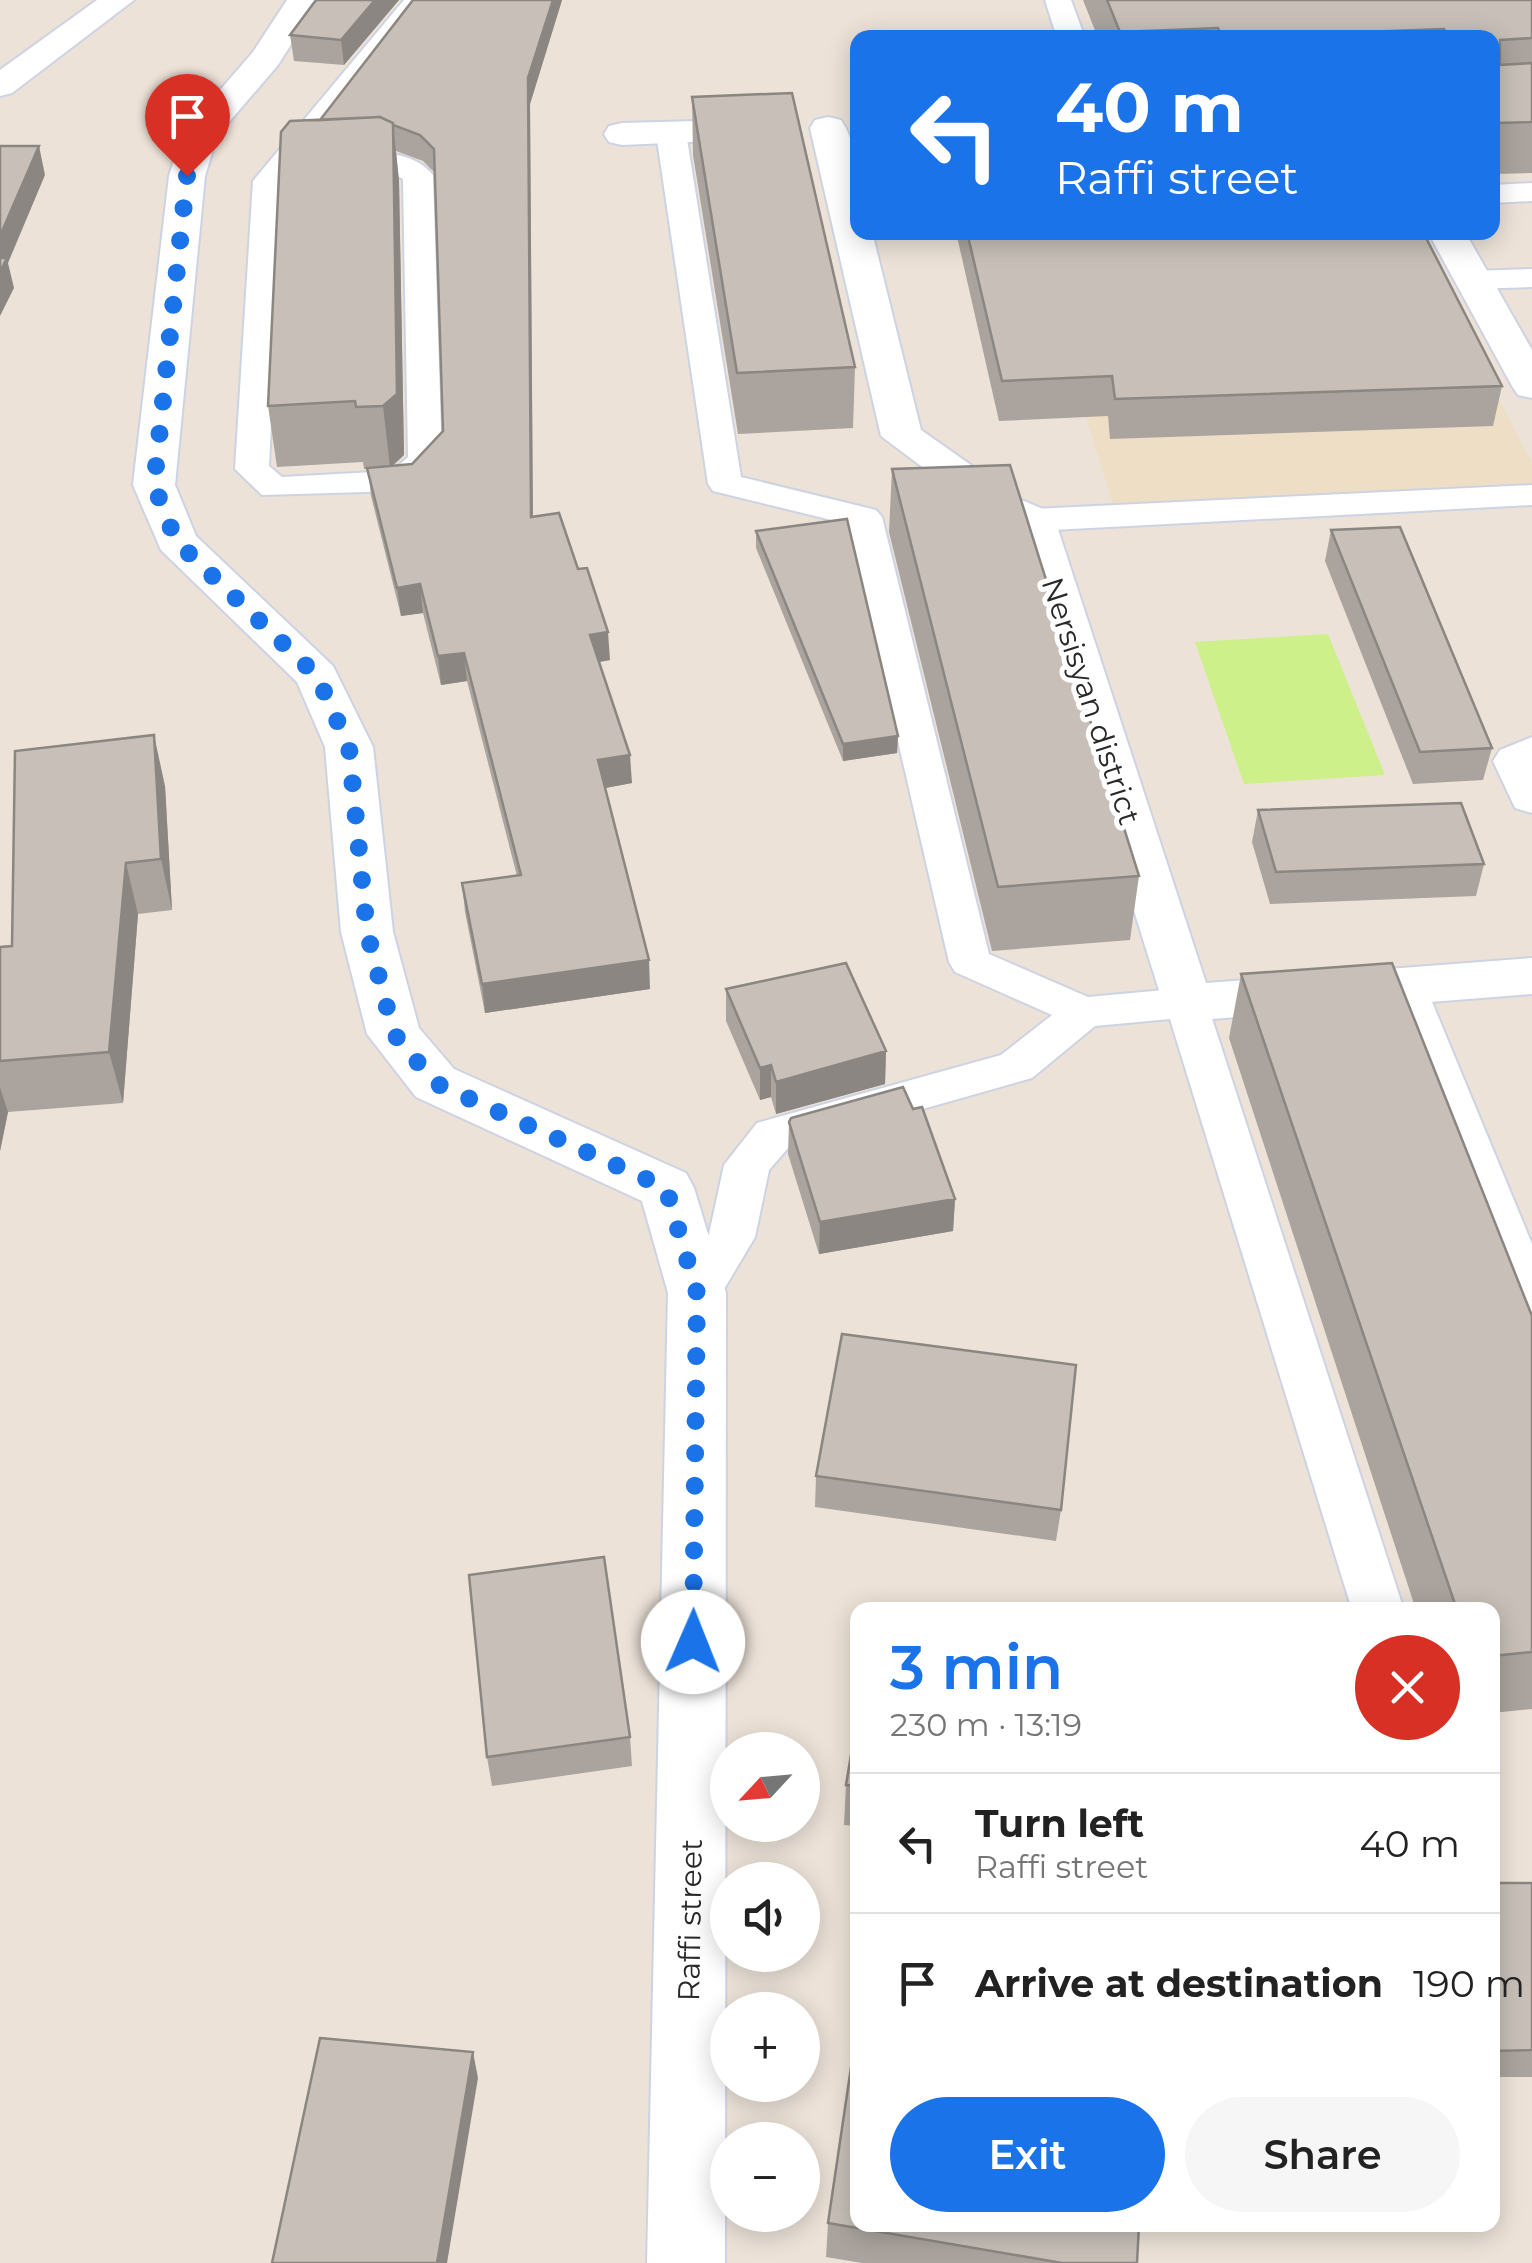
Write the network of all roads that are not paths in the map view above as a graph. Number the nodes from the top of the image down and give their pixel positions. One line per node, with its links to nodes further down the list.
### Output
1 (118, 0): 6 (street)
2 (304, 0): 28 (street, Raffi street)
3 (418, 0): 11 (lane)
4 (1058, 0): 5 (lane)
5 (1069, 30)
6 (0, 86)
7 (843, 127): 8 (street); 10 (street)
8 (672, 132): 9 (street); 27 (lane)
9 (622, 134)
10 (850, 164)
11 (281, 167): 11 (lane)
12 (1532, 192): 13 (lane)
13 (1500, 194)
14 (865, 240): 21 (street)
15 (1450, 240): 17 (street)
16 (1532, 278): 17 (lane)
17 (1472, 280): 18 (street)
18 (1530, 381)
19 (1532, 496): 21 (lane)
20 (951, 512): 21 (lane)
21 (1019, 514): 26 (street, Nersisyan district)
22 (1532, 752): 23 (street)
23 (1532, 797)
24 (1532, 976): 25 (street)
25 (1404, 985): 26 (street); 29 (lane)
26 (1186, 1003): 27 (lane); 30 (lane)
27 (1084, 1012): 28 (lane)
28 (697, 1293): 31 (street, Raffi street)
29 (1532, 1302)
30 (1375, 1602)
31 (686, 2263)

